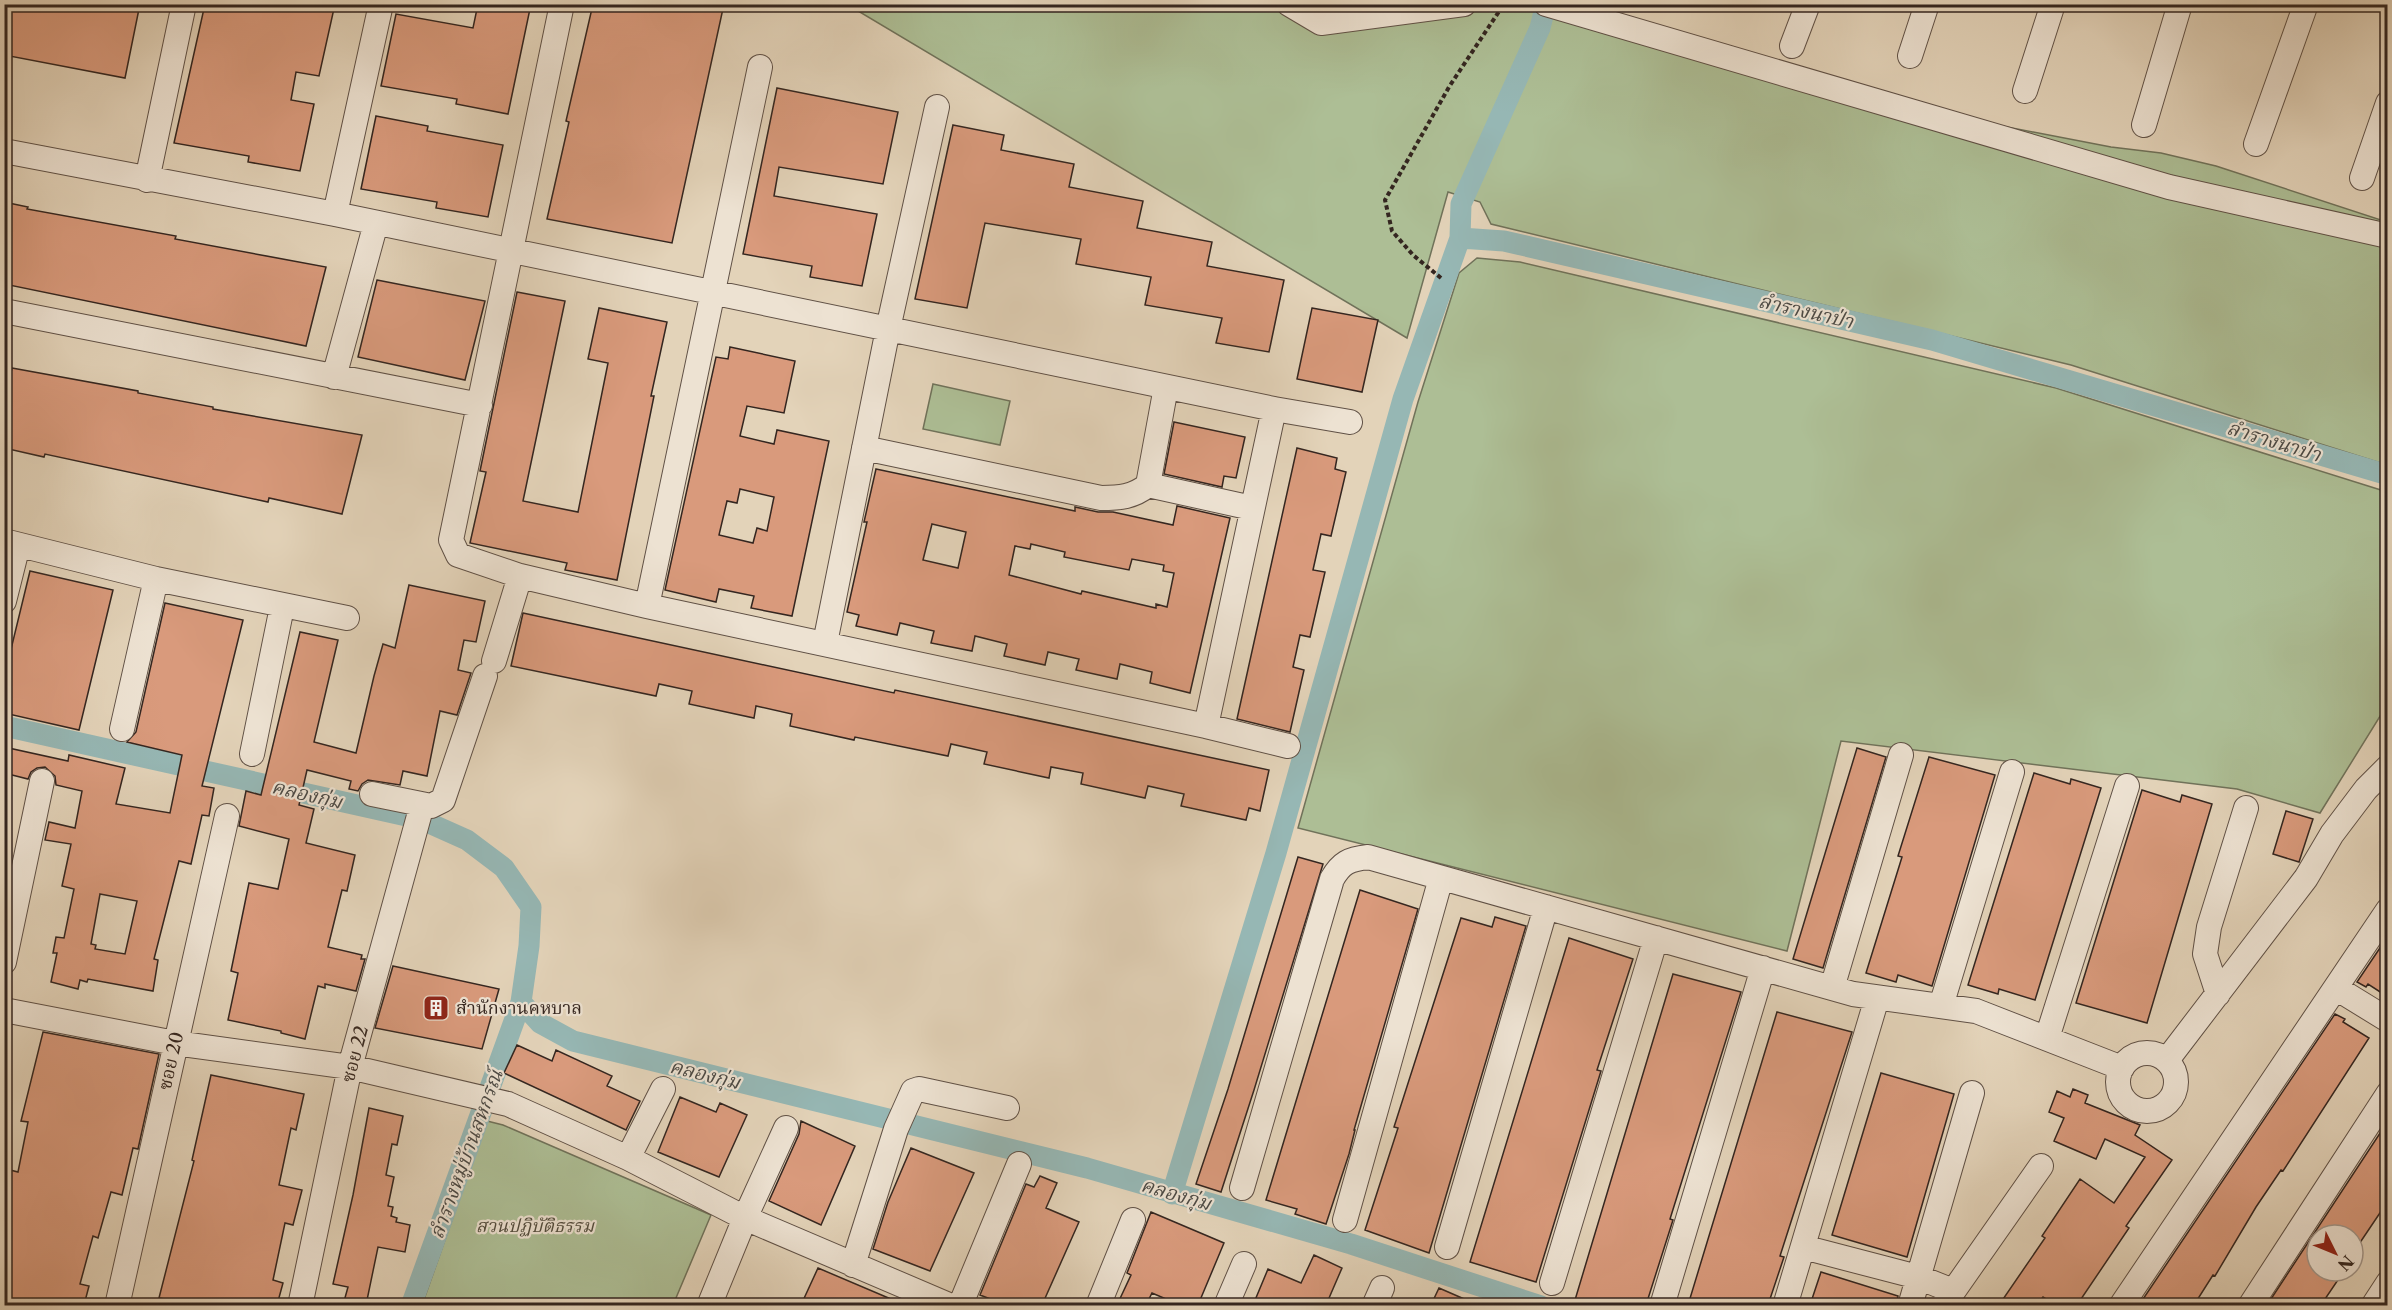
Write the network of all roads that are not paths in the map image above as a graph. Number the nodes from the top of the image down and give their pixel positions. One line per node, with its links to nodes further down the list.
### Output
1 (184, 4): 22 (street)
2 (381, 4): 23 (street)
3 (562, 4): 26 (street)
4 (1288, 4): 5 (street)
5 (1464, 4)
6 (1546, 4): 25 (street)
7 (1808, 4): 12 (street)
8 (1927, 4): 13 (street)
9 (2053, 4): 15 (street)
10 (2180, 4): 18 (street)
11 (2306, 4): 19 (street)
12 (1792, 46)
13 (1910, 56)
14 (760, 67): 27 (street)
15 (2025, 91)
16 (2388, 103): 21 (street)
17 (937, 107): 29 (street)
18 (2144, 125)
19 (2256, 144)
20 (4, 151): 22 (street)
21 (2362, 178)
22 (147, 180): 23 (street)
23 (335, 214): 24 (street)
24 (376, 223): 26 (street); 30 (street)
25 (2388, 236)
26 (512, 252): 27 (street); 32 (street)
27 (712, 292): 29 (street); 42 (street)
28 (4, 311): 30 (street)
29 (888, 329): 31 (street); 35 (street)
30 (334, 377): 32 (street)
31 (1166, 387): 33 (street); 36 (street)
32 (480, 405): 39 (street)
33 (1274, 410): 34 (street); 37 (street)
34 (1350, 422)
35 (864, 448): 36 (street); 45 (street)
36 (1148, 485): 37 (street)
37 (1252, 508): 46 (street)
38 (11, 543): 40 (street); 41 (street)
39 (520, 576): 42 (street); 57 (street)
40 (156, 579): 43 (street); 47 (street)
41 (4, 601)
42 (647, 606): 45 (street)
43 (282, 607): 44 (street); 49 (street)
44 (347, 618)
45 (825, 643): 46 (street)
46 (1206, 726): 48 (street)
47 (122, 729)
48 (1288, 747)
49 (252, 754)
50 (1901, 755): 65 (street)
51 (2388, 767): 67 (street)
52 (2012, 772): 69 (street)
53 (42, 781): 63 (street)
54 (2127, 786): 72 (street)
55 (372, 794): 57 (street)
56 (2246, 808): 67 (street)
57 (419, 813): 75 (street, ซอย 22)
58 (227, 816): 73 (street, ซอย 20)
59 (1441, 878): 60 (street); 85 (street); 88 (street)
60 (1546, 908): 62 (street); 89 (street)
61 (2388, 909): 66 (street)
62 (1656, 938): 64 (street); 94 (street)
63 (4, 962)
64 (1763, 968): 65 (street); 105 (street)
65 (1832, 988): 68 (street)
66 (2337, 988): 71 (street); 108 (street)
67 (2218, 994): 74 (street)
68 (1877, 998): 69 (street); 90 (street)
69 (1941, 1006): 72 (street)
70 (4, 1010): 73 (street)
71 (2388, 1020)
72 (2047, 1038): 76 (street)
73 (175, 1043): 75 (street); 98 (street, ซอย 20)
74 (2167, 1060): 76 (street); 76 (street)
75 (350, 1067): 82 (street); 99 (street, ซอย 22)
76 (2122, 1068)
77 (663, 1089): 82 (street)
78 (1972, 1093): 93 (street)
79 (2388, 1094): 109 (street)
80 (1007, 1108): 92 (street)
81 (786, 1128): 86 (street)
82 (628, 1158): 86 (street)
83 (1019, 1164): 102 (street)
84 (2041, 1166): 96 (street)
85 (1242, 1188)
86 (745, 1218): 92 (street); 100 (street)
87 (1133, 1220): 103 (street)
88 (1345, 1220)
89 (1447, 1247)
90 (1803, 1247): 93 (street); 106 (street)
91 (1244, 1264): 104 (street)
92 (853, 1265): 97 (street)
93 (1918, 1277): 96 (street); 107 (street)
94 (1552, 1283)
95 (2388, 1283): 110 (street)
96 (1948, 1298)
97 (922, 1300): 101 (street)
98 (117, 1305)
99 (300, 1305)
100 (710, 1305)
101 (951, 1305)
102 (960, 1305)
103 (1098, 1305)
104 (1226, 1305)
105 (1662, 1305)
106 (1785, 1305)
107 (1910, 1305)
108 (2121, 1305)
109 (2250, 1305)
110 (2373, 1305)

